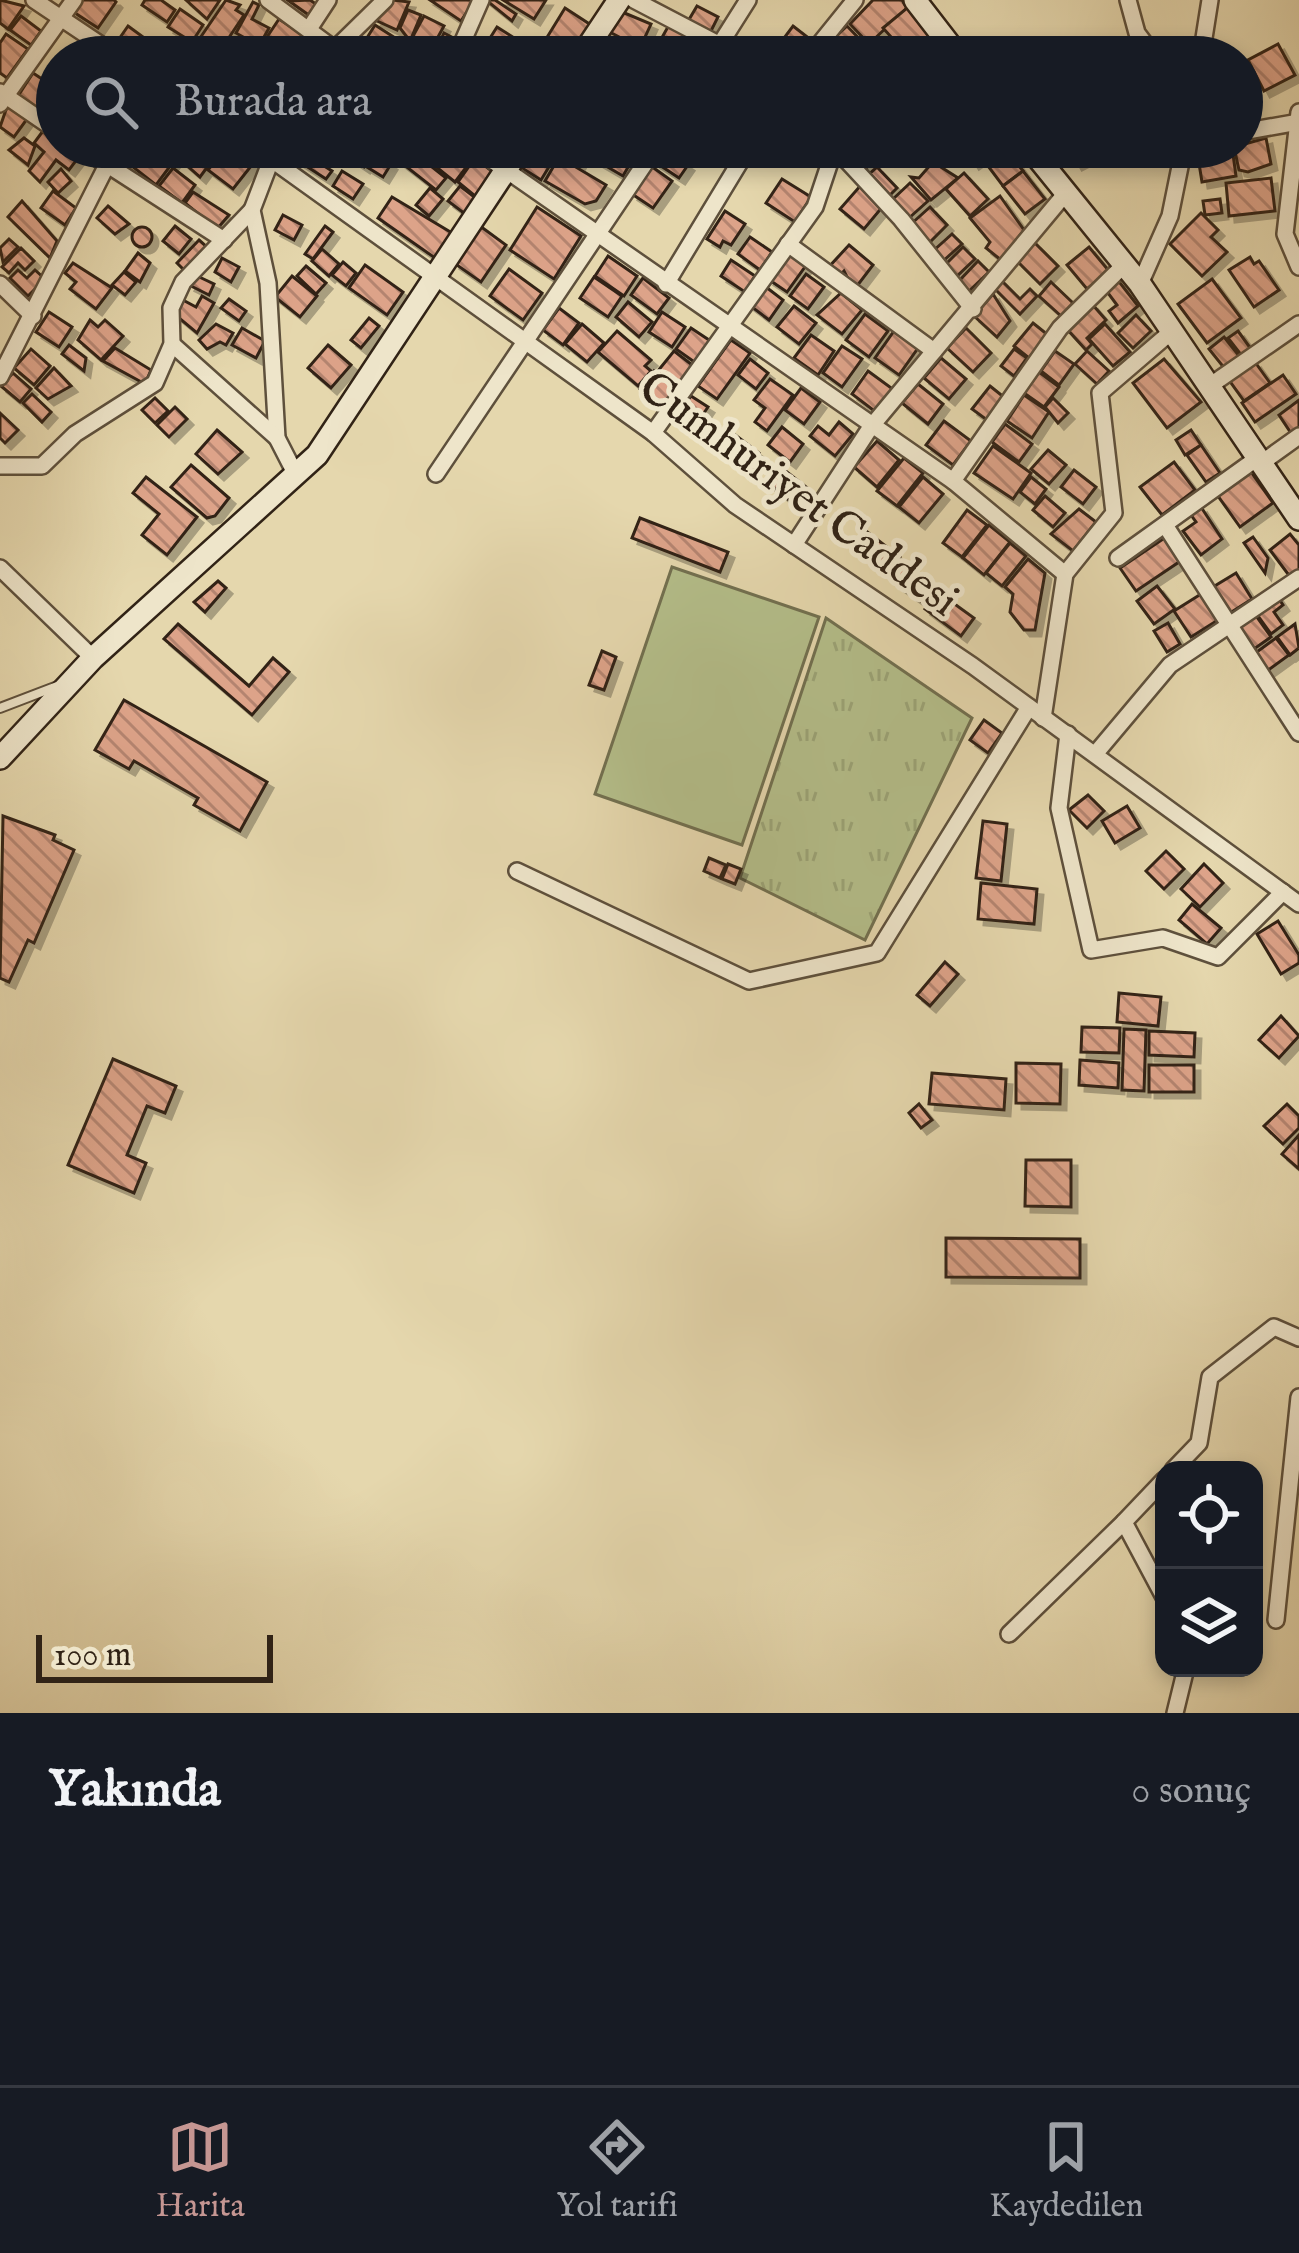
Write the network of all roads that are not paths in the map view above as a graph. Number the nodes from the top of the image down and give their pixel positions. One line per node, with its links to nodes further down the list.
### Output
1 (34, 0): 14 (street)
2 (74, 0): 14 (street)
3 (268, 0): 15 (street)
4 (328, 0): 15 (street)
5 (386, 0): 19 (street)
6 (481, 0): 20 (street)
7 (619, 0): 21 (street)
8 (634, 0): 22 (street)
9 (748, 0): 23 (street)
10 (855, 0): 24 (street)
11 (915, 0): 25 (street)
12 (1128, 0): 26 (street)
13 (1210, 0): 27 (street)
14 (61, 18): 16 (street); 17 (street)
15 (309, 29): 18 (street)
16 (48, 36)
17 (88, 36)
18 (316, 36)
19 (348, 36)
20 (465, 36)
21 (595, 36)
22 (692, 36)
23 (725, 36)
24 (826, 36)
25 (943, 36)
26 (1139, 36)
27 (1204, 36)
28 (36, 52): 29 (street)
29 (2, 98): 31 (street)
30 (1299, 112): 32 (street)
31 (36, 118)
32 (1298, 122): 33 (street); 52 (street)
33 (1263, 128)
34 (106, 168): 58 (street)
35 (112, 168): 49 (street)
36 (267, 168): 47 (street)
37 (292, 168): 53 (street, Cumhuriyet Caddesi)
38 (502, 168): 45 (street)
39 (643, 168): 48 (street)
40 (736, 168): 55 (street)
41 (828, 168): 50 (street)
42 (854, 168): 57 (street)
43 (1045, 168): 46 (street)
44 (1180, 168): 56 (street)
45 (505, 170): 48 (street); 53 (street)
46 (1065, 194): 51 (street); 57 (street)
47 (252, 210): 49 (street); 70 (street)
48 (601, 236): 55 (street); 62 (street)
49 (224, 240): 63 (street)
50 (788, 244): 60 (street); 64 (street)
51 (1123, 266): 56 (street); 75 (street)
52 (1299, 267)
53 (430, 277): 62 (street, Cumhuriyet Caddesi); 74 (street)
54 (0, 284): 58 (street)
55 (666, 284): 60 (street)
56 (1140, 284): 61 (street)
57 (973, 309): 64 (street)
58 (33, 316): 65 (street)
59 (1299, 323): 66 (street)
60 (730, 330): 67 (street); 68 (street)
61 (1171, 332): 66 (street); 81 (street)
62 (526, 340): 68 (street, Cumhuriyet Caddesi); 73 (street)
63 (172, 344): 70 (street); 72 (street)
64 (934, 350): 67 (street)
65 (0, 377)
66 (1208, 387): 71 (street)
67 (870, 428): 75 (street); 78 (street)
68 (653, 433): 78 (street, Cumhuriyet Caddesi)
69 (1299, 436): 71 (street)
70 (277, 438): 74 (street)
71 (1258, 461): 76 (street); 77 (street)
72 (0, 466)
73 (436, 474)
74 (296, 475): 84 (street)
75 (953, 482): 81 (street)
76 (1299, 519)
77 (1165, 524): 79 (street); 83 (street)
78 (794, 545): 87 (street, Cumhuriyet Caddesi)
79 (1118, 558)
80 (0, 568): 84 (street)
81 (1065, 574): 87 (street)
82 (1299, 578): 83 (street)
83 (1228, 622): 88 (street); 90 (street)
84 (93, 658): 85 (street)
85 (72, 680): 86 (lane); 91 (street)
86 (0, 708)
87 (1036, 712): 89 (street, Cumhuriyet Caddesi); 92 (street)
88 (1299, 733)
89 (1068, 734): 90 (street, Cumhuriyet Caddesi); 93 (street)
90 (1096, 754): 93 (street, Cumhuriyet Caddesi)
91 (0, 758)
92 (517, 871)
93 (1283, 892): 94 (street, Cumhuriyet Caddesi)
94 (1299, 904)
95 (1299, 1339): 97 (street)
96 (1299, 1397): 101 (street)
97 (1182, 1461)
98 (1155, 1489): 99 (street)
99 (1124, 1522): 100 (street); 102 (street)
100 (1155, 1580)
101 (1276, 1620)
102 (1009, 1634)
103 (1184, 1677): 104 (street)
104 (1175, 1713)

